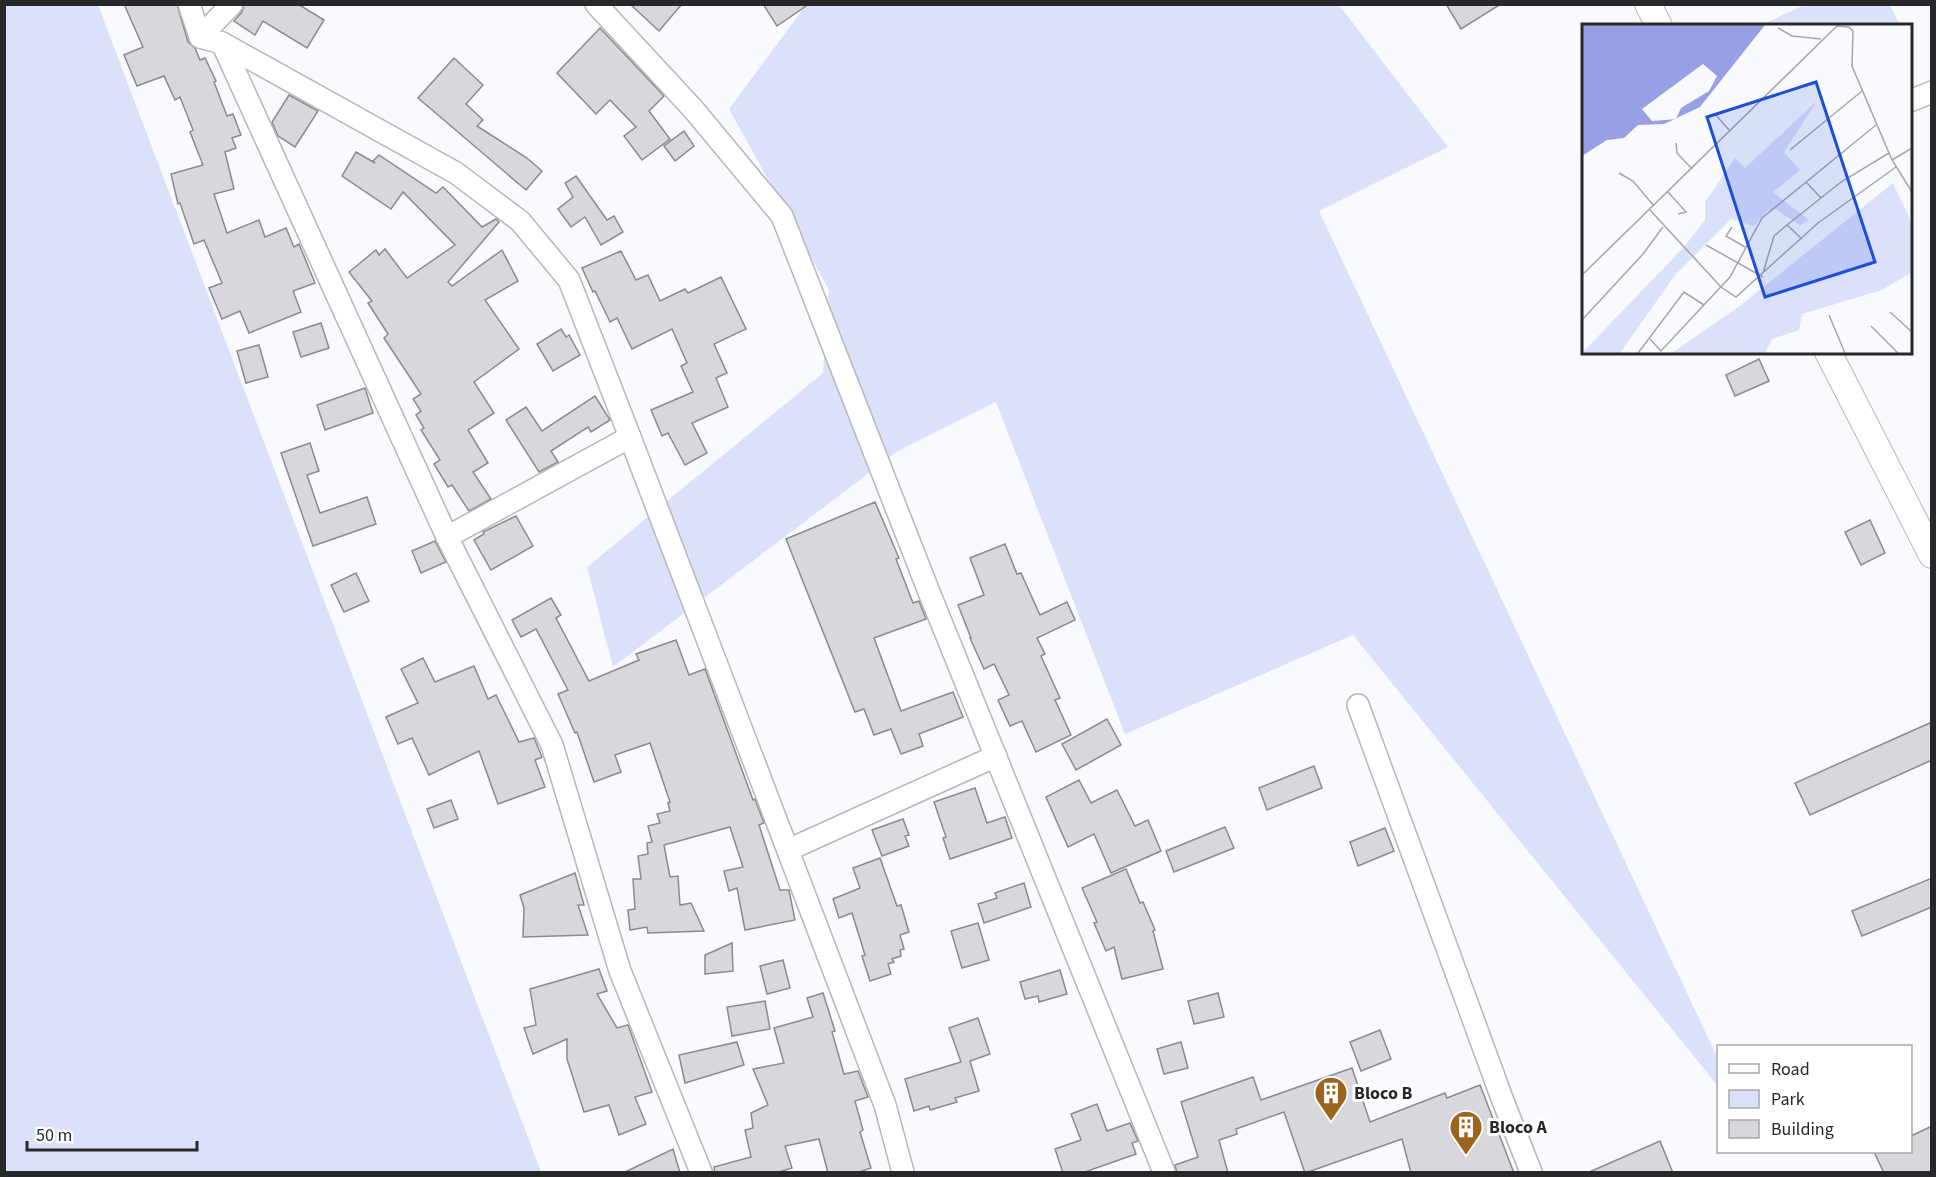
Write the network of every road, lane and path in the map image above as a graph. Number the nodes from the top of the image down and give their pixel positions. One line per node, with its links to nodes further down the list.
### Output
1 (189, 4): 6 (street)
2 (232, 4): 6 (street)
3 (596, 4): 15 (street)
4 (1648, 4): 5 (street)
5 (1658, 24)
6 (200, 37): 7 (street)
7 (222, 43): 11 (street); 12 (street)
8 (1932, 92): 9 (street)
9 (1912, 101)
10 (1829, 354): 13 (street)
11 (630, 437): 12 (street); 16 (street)
12 (447, 537): 17 (street)
13 (1932, 555)
14 (1358, 705): 20 (street)
15 (996, 756): 16 (street); 19 (street)
16 (788, 850): 18 (street)
17 (700, 1173)
18 (903, 1173)
19 (1164, 1173)
20 (1531, 1173)

